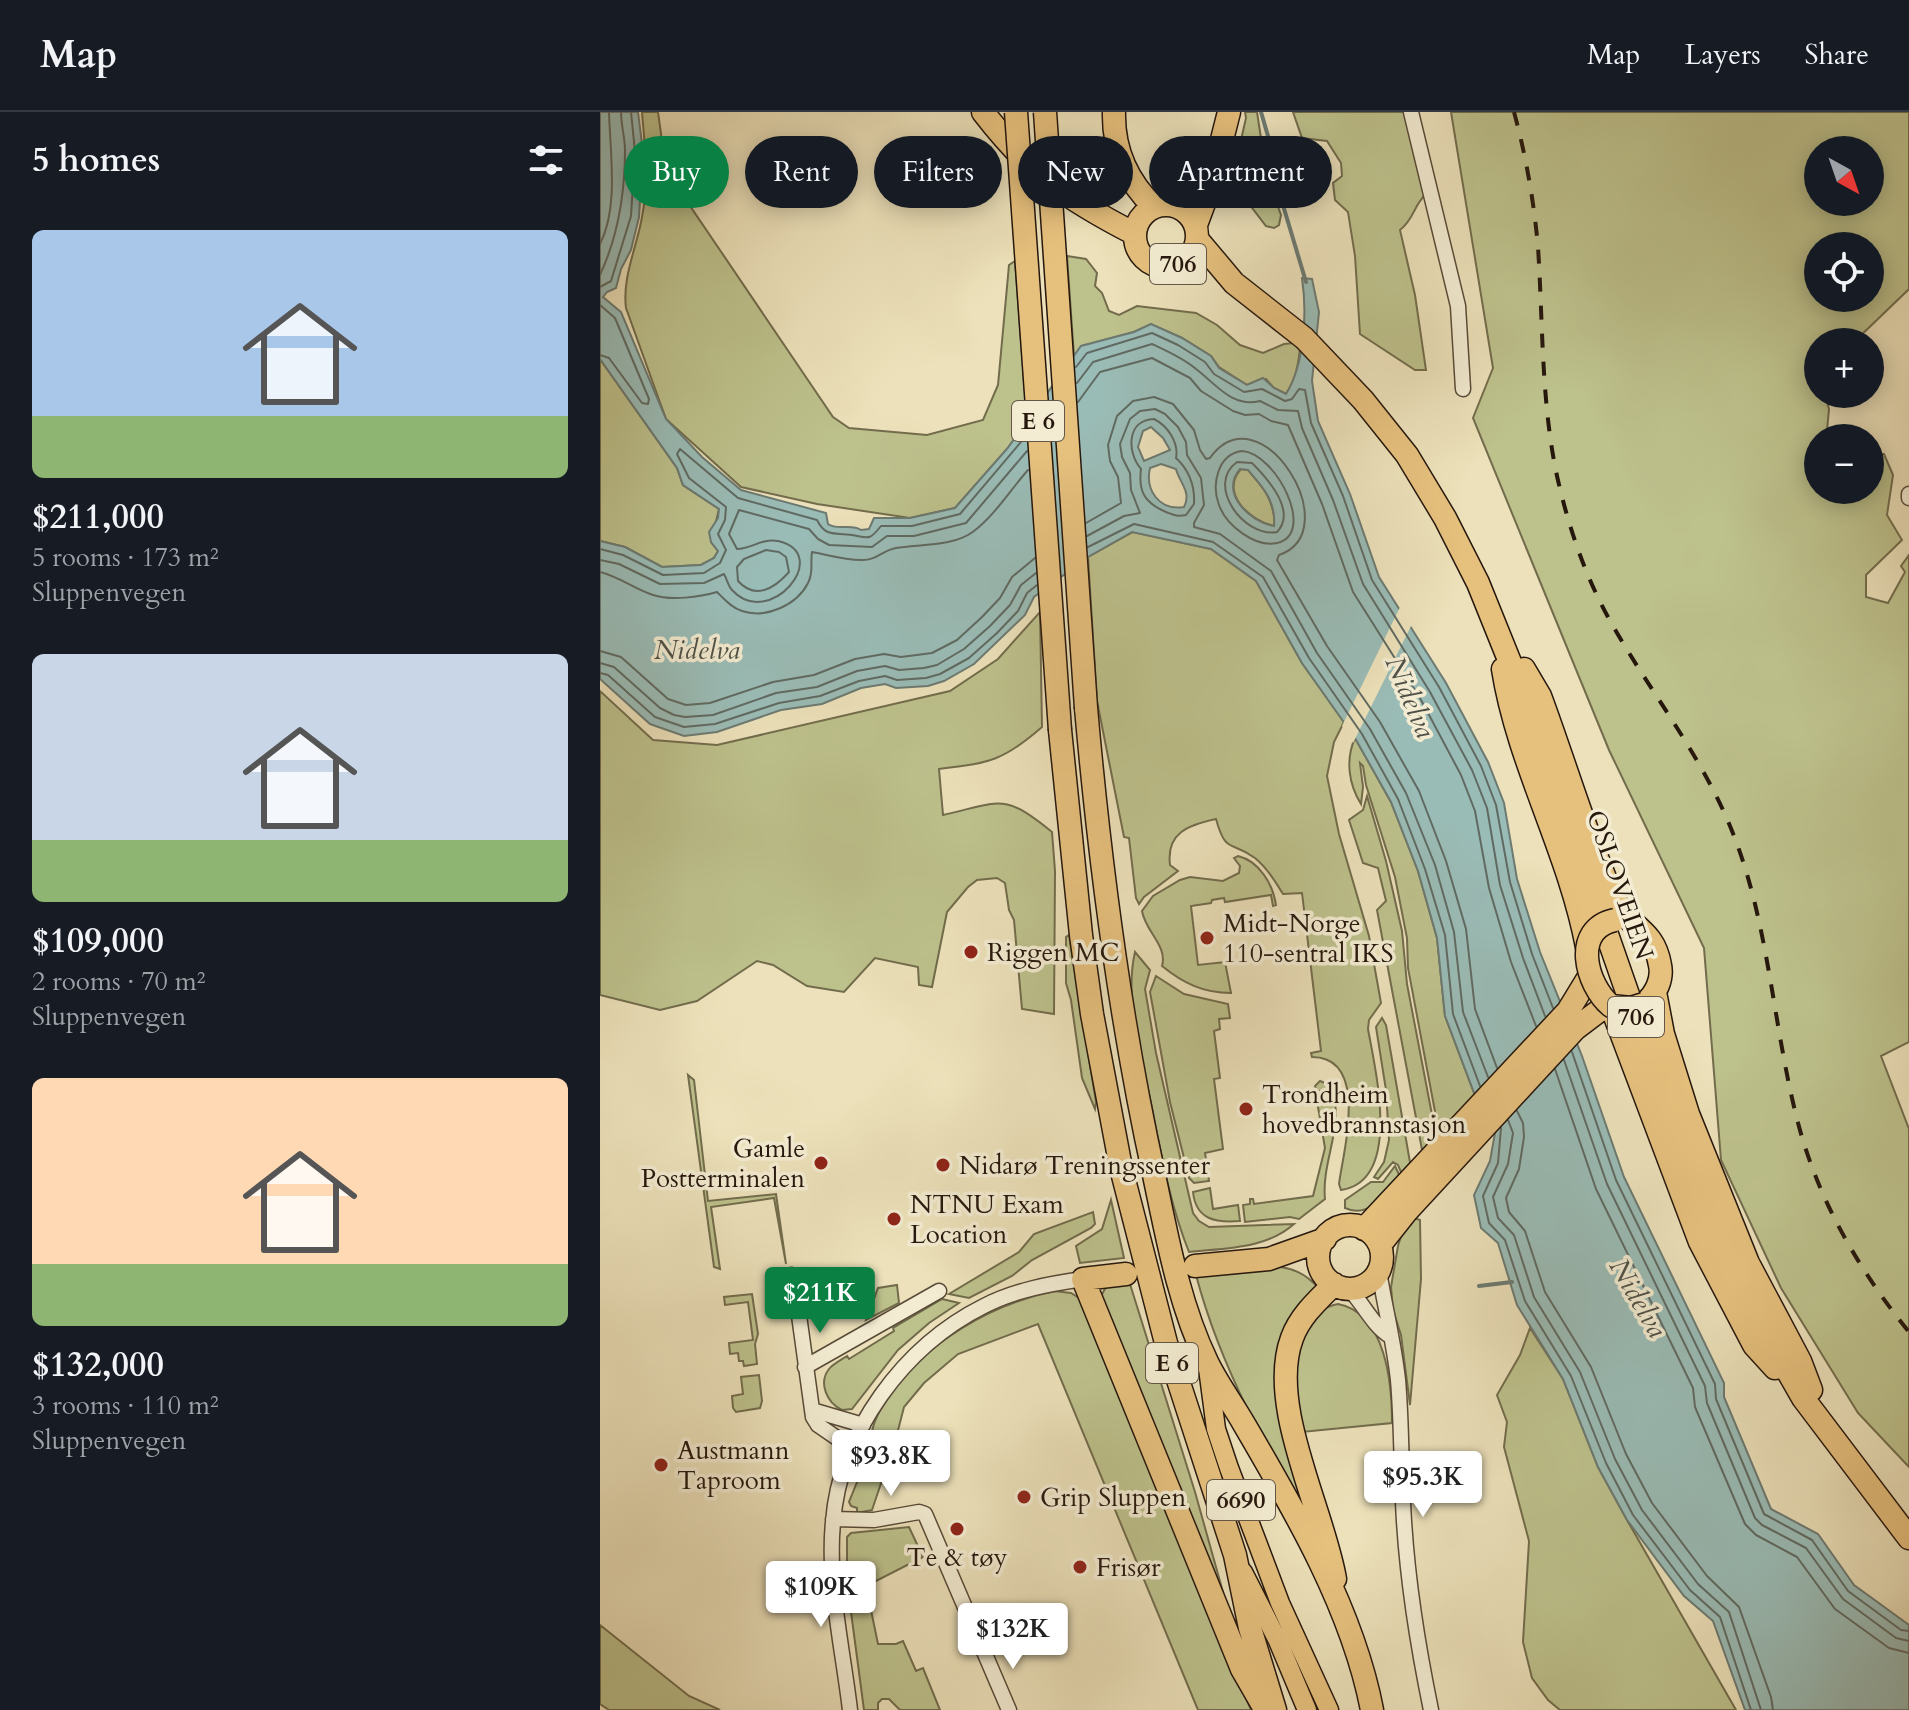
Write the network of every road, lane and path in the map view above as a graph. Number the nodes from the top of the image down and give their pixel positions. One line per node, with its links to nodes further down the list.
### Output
1 (983, 112): 13 (highway)
2 (1016, 112): 44 (highway, E 6, bridge)
3 (1045, 112): 35 (highway, E 6, bridge)
4 (1114, 112): 8 (highway)
5 (1229, 112): 7 (highway, 706)
6 (1411, 112): 16 (street)
7 (1224, 136)
8 (1149, 196)
9 (1161, 208): 13 (highway, 706)
10 (1172, 208): 12 (highway, 706)
11 (1203, 208): 12 (highway, 706)
12 (1196, 232): 14 (highway, 706); 15 (highway, OSLOVEIEN / 706)
13 (1135, 234): 14 (highway, 706)
14 (1176, 265): 15 (highway, OSLOVEIEN / 706)
15 (1234, 283): 17 (highway, OSLOVEIEN / 706)
16 (1463, 389)
17 (1496, 624): 18 (highway, 706); 19 (highway, 706); 37 (highway, OSLOVEIEN / 706)
18 (1622, 920): 19 (highway, bridge); 21 (highway, 706)
19 (1587, 947): 20 (highway, 706, bridge)
20 (1590, 975): 22 (highway, 706, bridge); 23 (highway, 706)
21 (1650, 998): 22 (highway, 706, bridge); 40 (highway, 706)
22 (1610, 1005): 23 (highway, 706); 37 (highway, 706)
23 (1401, 1205): 24 (highway, 706)
24 (1372, 1237): 25 (highway); 28 (highway)
25 (1325, 1239): 26 (highway); 32 (highway)
26 (1269, 1259): 27 (highway); 32 (highway)
27 (1195, 1266)
28 (1379, 1271): 32 (highway); 34 (street)
29 (1126, 1274): 31 (highway)
30 (791, 1275): 36 (street)
31 (1083, 1279): 39 (street); 48 (highway, E 6)
32 (1335, 1282): 34 (street); 45 (highway, E 6)
33 (939, 1291): 36 (street)
34 (1390, 1336): 53 (street)
35 (1207, 1362): 45 (highway, E 6); 51 (main road, 6690)
36 (805, 1367): 38 (street)
37 (1803, 1398): 40 (highway, OSLOVEIEN / 706)
38 (812, 1410): 39 (street); 41 (street)
39 (863, 1425): 41 (street)
40 (1830, 1435): 43 (highway, OSLOVEIEN / 706)
41 (853, 1449): 42 (street)
42 (833, 1519): 46 (street); 47 (street)
43 (1909, 1538)
44 (1235, 1555): 49 (highway, E 6); 50 (main road, 6690)
45 (1340, 1607): 52 (highway, E 6)
46 (850, 1710)
47 (1009, 1710)
48 (1266, 1710)
49 (1275, 1710)
50 (1307, 1710)
51 (1329, 1710)
52 (1372, 1710)
53 (1431, 1710)

